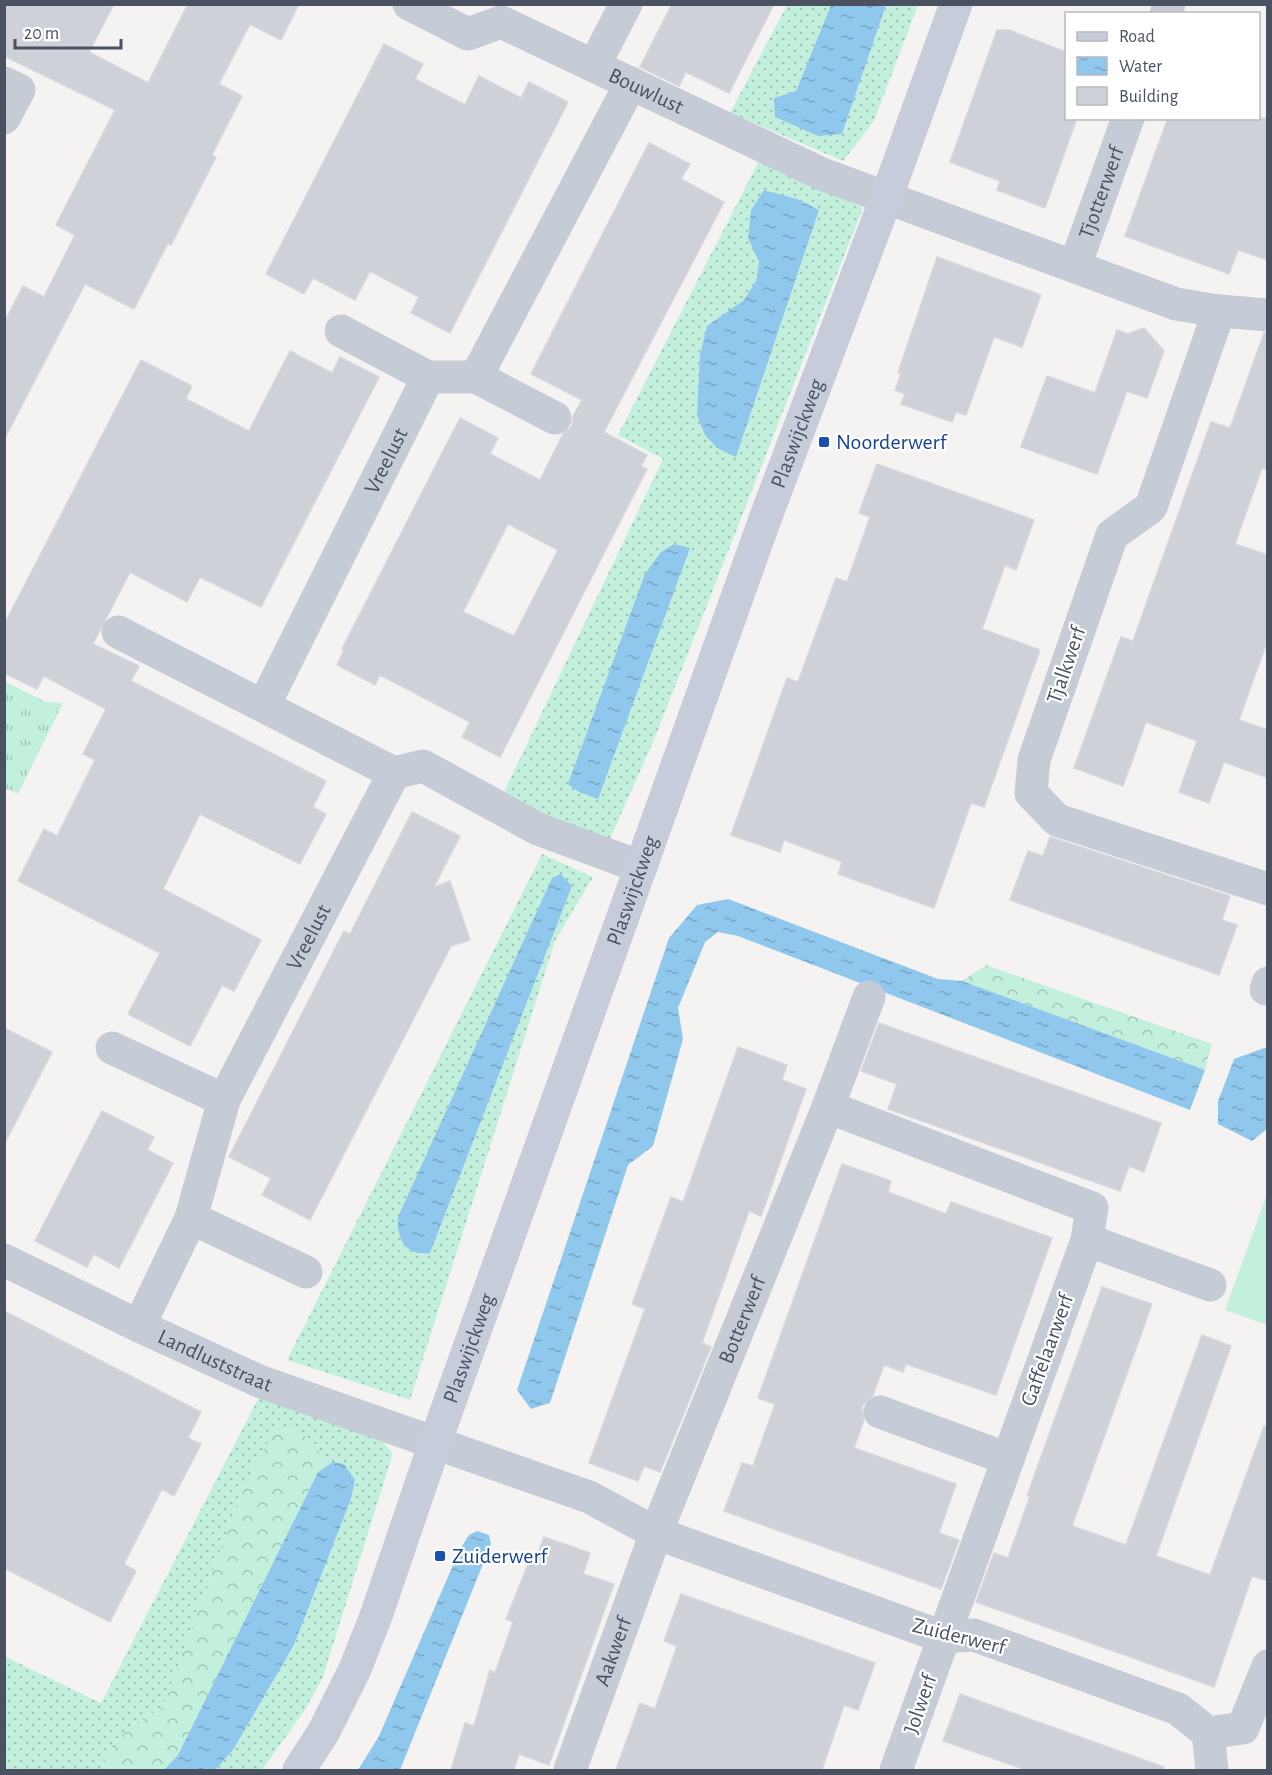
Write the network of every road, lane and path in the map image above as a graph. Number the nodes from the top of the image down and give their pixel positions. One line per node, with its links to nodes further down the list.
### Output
1 (409, 4): 4 (street, Bouwlust)
2 (626, 4): 4 (street)
3 (956, 4): 9 (street, Plaswijckweg)
4 (595, 64): 6 (street, Bouwlust)
5 (4, 83): 7 (street)
6 (631, 83): 9 (street, Bouwlust); 15 (street)
7 (4, 118)
8 (1127, 120): 10 (street, Tjotterwerf)
9 (887, 196): 10 (street); 20 (street, Plaswijckweg)
10 (1075, 266): 11 (street)
11 (1219, 311): 12 (street); 21 (street, Tjalkwerf)
12 (1268, 315)
13 (342, 331): 14 (street)
14 (428, 377): 15 (street); 18 (street, Vreelust)
15 (476, 377): 16 (street)
16 (555, 418)
17 (118, 632): 18 (street)
18 (264, 705): 19 (street)
19 (394, 773): 20 (street); 24 (street, Vreelust)
20 (641, 867): 33 (street, Plaswijckweg)
21 (1268, 889)
22 (870, 997): 25 (street, Botterwerf)
23 (112, 1048): 24 (street)
24 (224, 1100): 26 (street, Vreelust)
25 (828, 1107): 27 (street, Gaffelaarwerf); 35 (street, Botterwerf)
26 (190, 1218): 29 (street); 31 (street, Vreelust)
27 (1087, 1240): 30 (street); 34 (street, Gaffelaarwerf)
28 (4, 1260): 31 (street, Landluststraat)
29 (306, 1272)
30 (1210, 1285)
31 (139, 1326): 33 (street, Landluststraat)
32 (879, 1412): 34 (street)
33 (435, 1443): 35 (street, Zuiderwerf); 39 (street, Plaswijckweg)
34 (1008, 1460): 36 (street, Gaffelaarwerf)
35 (656, 1533): 36 (street, Zuiderwerf); 40 (street, Aakwerf)
36 (943, 1637): 38 (street, Zuiderwerf); 41 (street, Jolwerf)
37 (1268, 1666): 38 (street)
38 (1208, 1733): 42 (street)
39 (299, 1770)
40 (570, 1770)
41 (896, 1770)
42 (1212, 1770)

